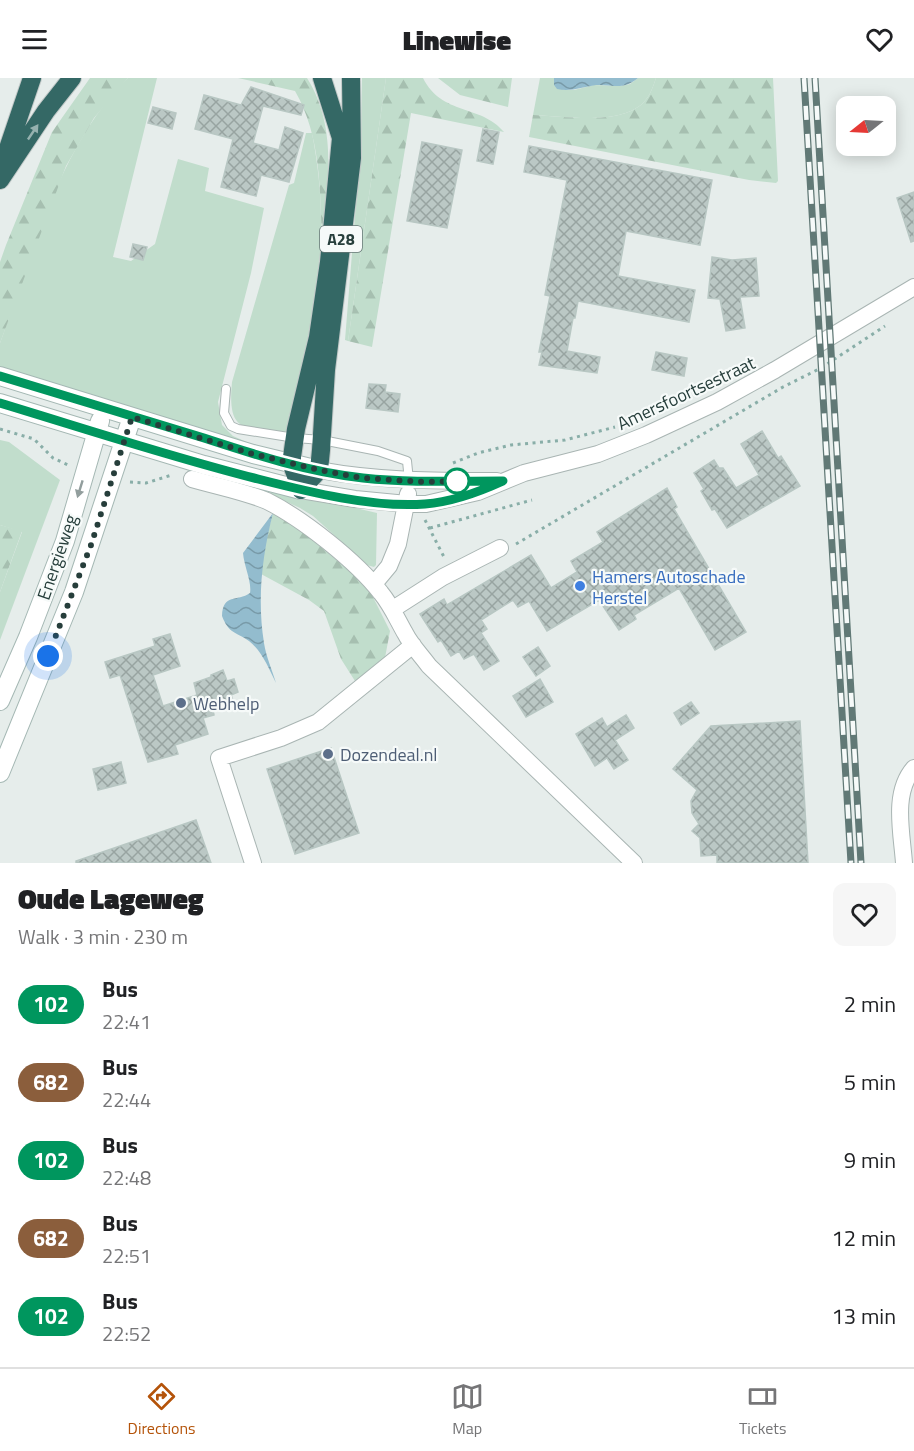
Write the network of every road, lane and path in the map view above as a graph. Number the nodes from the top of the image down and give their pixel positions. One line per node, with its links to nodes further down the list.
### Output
1 (32, 78): 5 (highway)
2 (72, 78): 6 (highway, one-way to 2)
3 (322, 78): 16 (highway, A28)
4 (351, 78): 17 (highway, A28)
5 (0, 170)
6 (0, 180)
7 (914, 286): 24 (street, Amersfoortsestraat)
8 (886, 325): 29 (path)
9 (0, 376): 12 (main road, Amersfoortsestraat)
10 (226, 389): 16 (lane)
11 (0, 403): 15 (main road, Amersfoortsestraat)
12 (105, 408): 14 (main road, Amersfoortsestraat); 15 (main road, Energieweg)
13 (658, 409): 20 (path, Amersfoortsestraat)
14 (132, 417): 18 (main road, Energieweg); 19 (main road, Amersfoortsestraat)
15 (96, 433): 18 (main road, Amersfoortsestraat); 34 (main road, Energieweg, one-way to 34)
16 (295, 438): 17 (lane); 19 (highway, A28)
17 (322, 440): 21 (highway, A28); 23 (lane)
18 (124, 441): 25 (main road, Amersfoortsestraat); 36 (main road, Energieweg)
19 (292, 465): 21 (main road, Amersfoortsestraat); 25 (highway, A28)
20 (448, 466)
21 (319, 470): 23 (street, Amersfoortsestraat); 25 (highway)
22 (192, 479): 31 (street)
23 (408, 481): 24 (street, Amersfoortsestraat); 27 (street)
24 (503, 481): 27 (street, Amersfoortsestraat)
25 (301, 490): 27 (street, Amersfoortsestraat)
26 (532, 500): 28 (path)
27 (415, 504): 28 (path); 31 (street)
28 (430, 528): 30 (path)
29 (500, 548): 30 (street)
30 (442, 577): 32 (street)
31 (374, 584): 32 (street)
32 (393, 609): 33 (street)
33 (413, 645): 37 (street); 38 (street)
34 (0, 701)
35 (914, 768): 39 (street)
36 (0, 773)
37 (253, 863)
38 (634, 863)
39 (904, 863)

